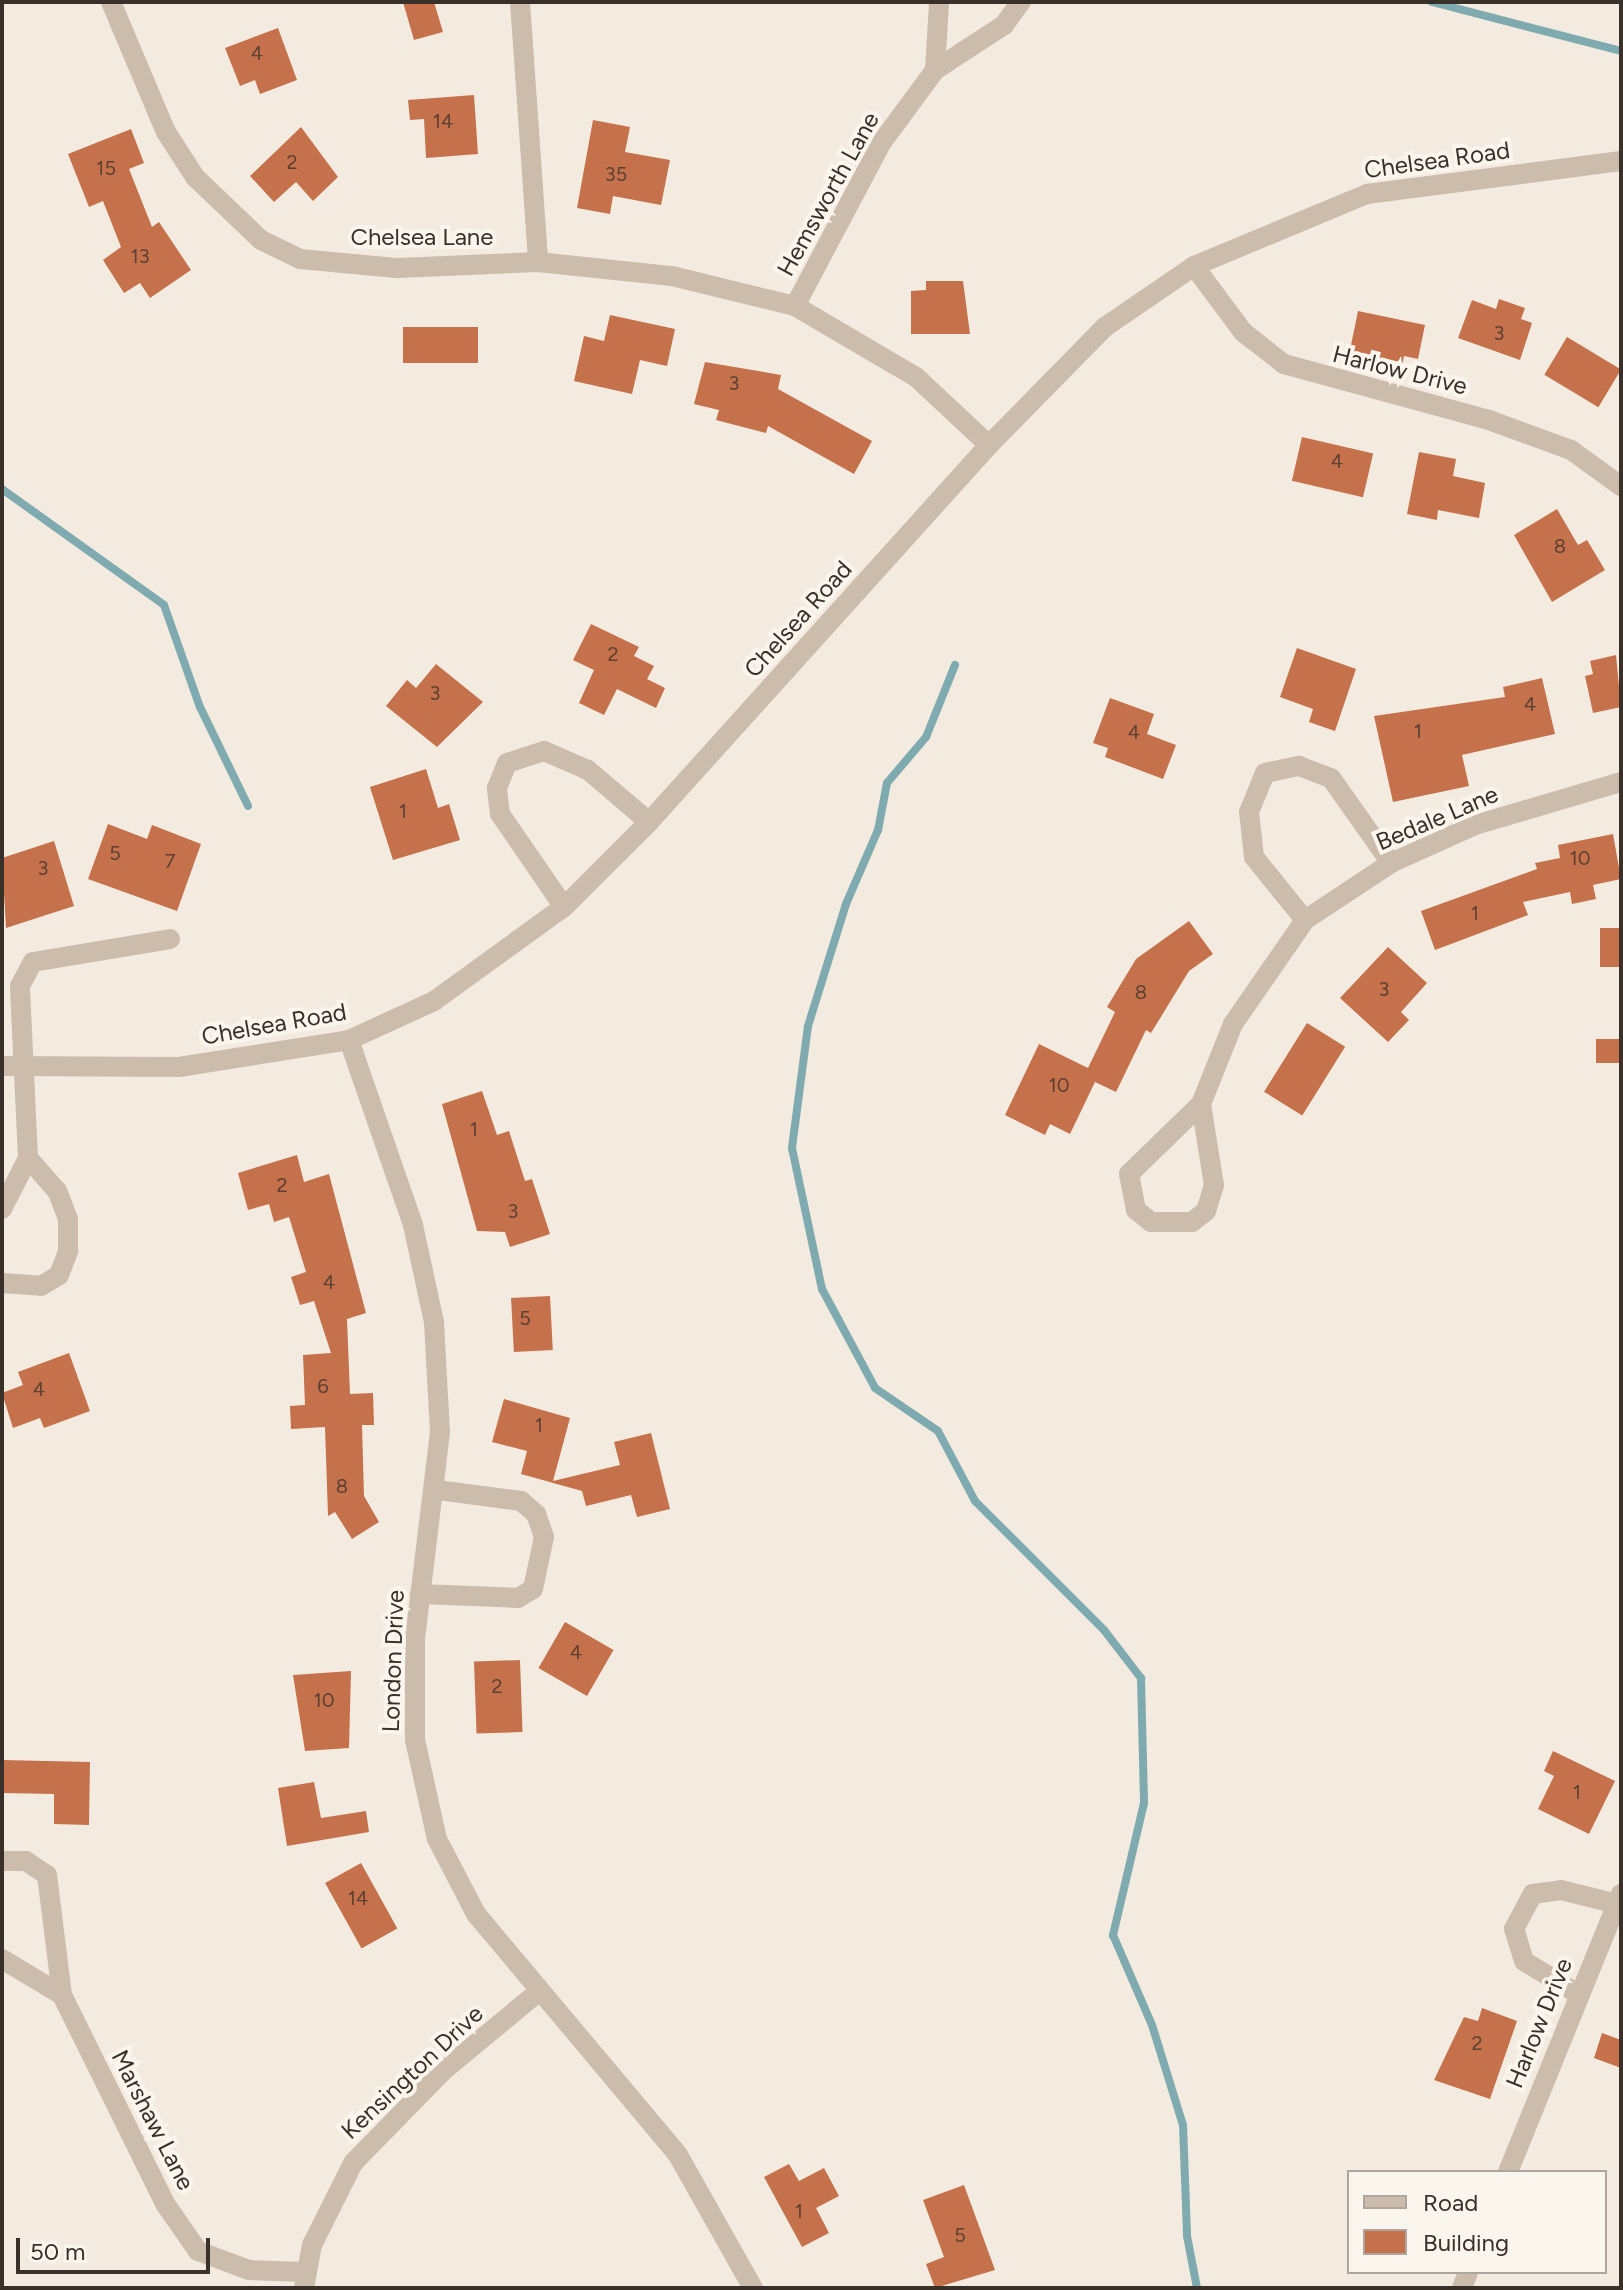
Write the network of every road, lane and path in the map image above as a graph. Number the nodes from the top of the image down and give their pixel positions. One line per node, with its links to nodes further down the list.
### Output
1 (111, 2): 7 (street, Chelsea Lane)
2 (520, 2): 7 (street)
3 (939, 2): 5 (street)
4 (1021, 2): 5 (street, Hemsworth Lane)
5 (935, 70): 9 (street, Hemsworth Lane)
6 (1621, 161): 8 (street, Chelsea Road)
7 (538, 262): 9 (street, Chelsea Lane)
8 (1194, 266): 10 (street, Chelsea Road); 11 (street, Harlow Drive)
9 (795, 306): 10 (street, Chelsea Lane)
10 (989, 445): 13 (street, Chelsea Road)
11 (1621, 486)
12 (1621, 782): 14 (street, Bedale Lane)
13 (649, 822): 15 (street, Chelsea Road); 15 (street)
14 (1391, 863): 16 (street, Bedale Lane); 16 (street)
15 (564, 907): 19 (street, Chelsea Road)
16 (1305, 920): 22 (street, Bedale Lane)
17 (170, 939): 18 (street)
18 (11, 984): 21 (street)
19 (349, 1040): 21 (street, Chelsea Road); 26 (street, London Drive)
20 (2, 1066): 21 (street, Chelsea Road)
21 (28, 1067): 23 (street)
22 (1201, 1104): 22 (street, Bedale Lane)
23 (28, 1158): 24 (street); 25 (street)
24 (2, 1209)
25 (2, 1283)
26 (437, 1490): 27 (street, London Drive); 27 (street)
27 (420, 1594): 31 (street, London Drive)
28 (2, 1861): 33 (street, Marshaw Lane)
29 (1619, 1899): 32 (street, Harlow Drive); 32 (street)
30 (2, 1959): 33 (street)
31 (537, 1993): 35 (street, Kensington Drive); 36 (street, London Drive)
32 (1578, 1994): 34 (street, Harlow Drive)
33 (62, 1995): 35 (street, Marshaw Lane)
34 (1509, 2170)
35 (304, 2280)
36 (753, 2288)

